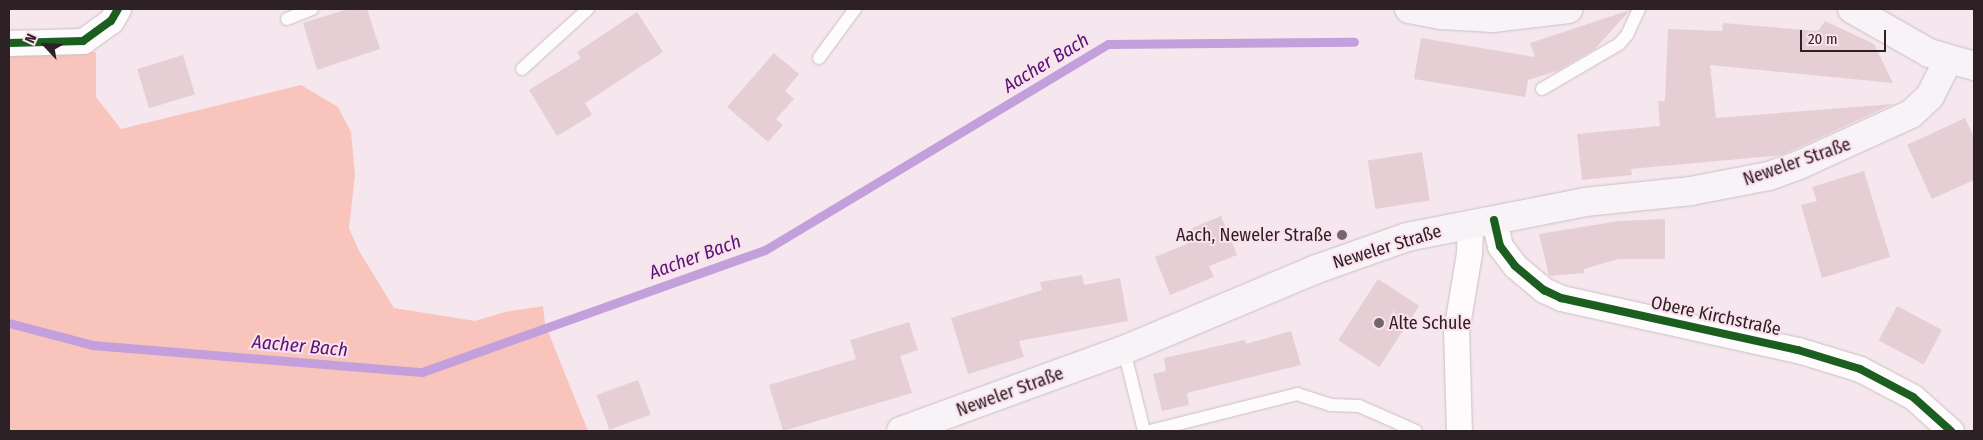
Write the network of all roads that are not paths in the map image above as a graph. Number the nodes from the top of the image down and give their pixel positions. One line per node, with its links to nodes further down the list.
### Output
1 (118, 9): 10 (street)
2 (312, 9): 9 (lane)
3 (588, 9): 14 (lane)
4 (854, 9): 11 (lane)
5 (1409, 9): 6 (main road)
6 (1568, 9)
7 (1639, 9): 15 (lane)
8 (1852, 9): 12 (main road)
9 (287, 19)
10 (9, 43)
11 (819, 58)
12 (1948, 61): 13 (main road); 16 (main road, Neweler Straße)
13 (1974, 66)
14 (522, 69)
15 (1542, 89)
16 (1482, 222): 17 (main road, Neweler Straße); 22 (street); 23 (street, Obere Kirchstraße)
17 (1124, 350): 18 (main road, Neweler Straße); 19 (lane)
18 (901, 431)
19 (1144, 431)
20 (1150, 431): 21 (lane)
21 (1416, 431)
22 (1459, 431)
23 (1951, 431)

